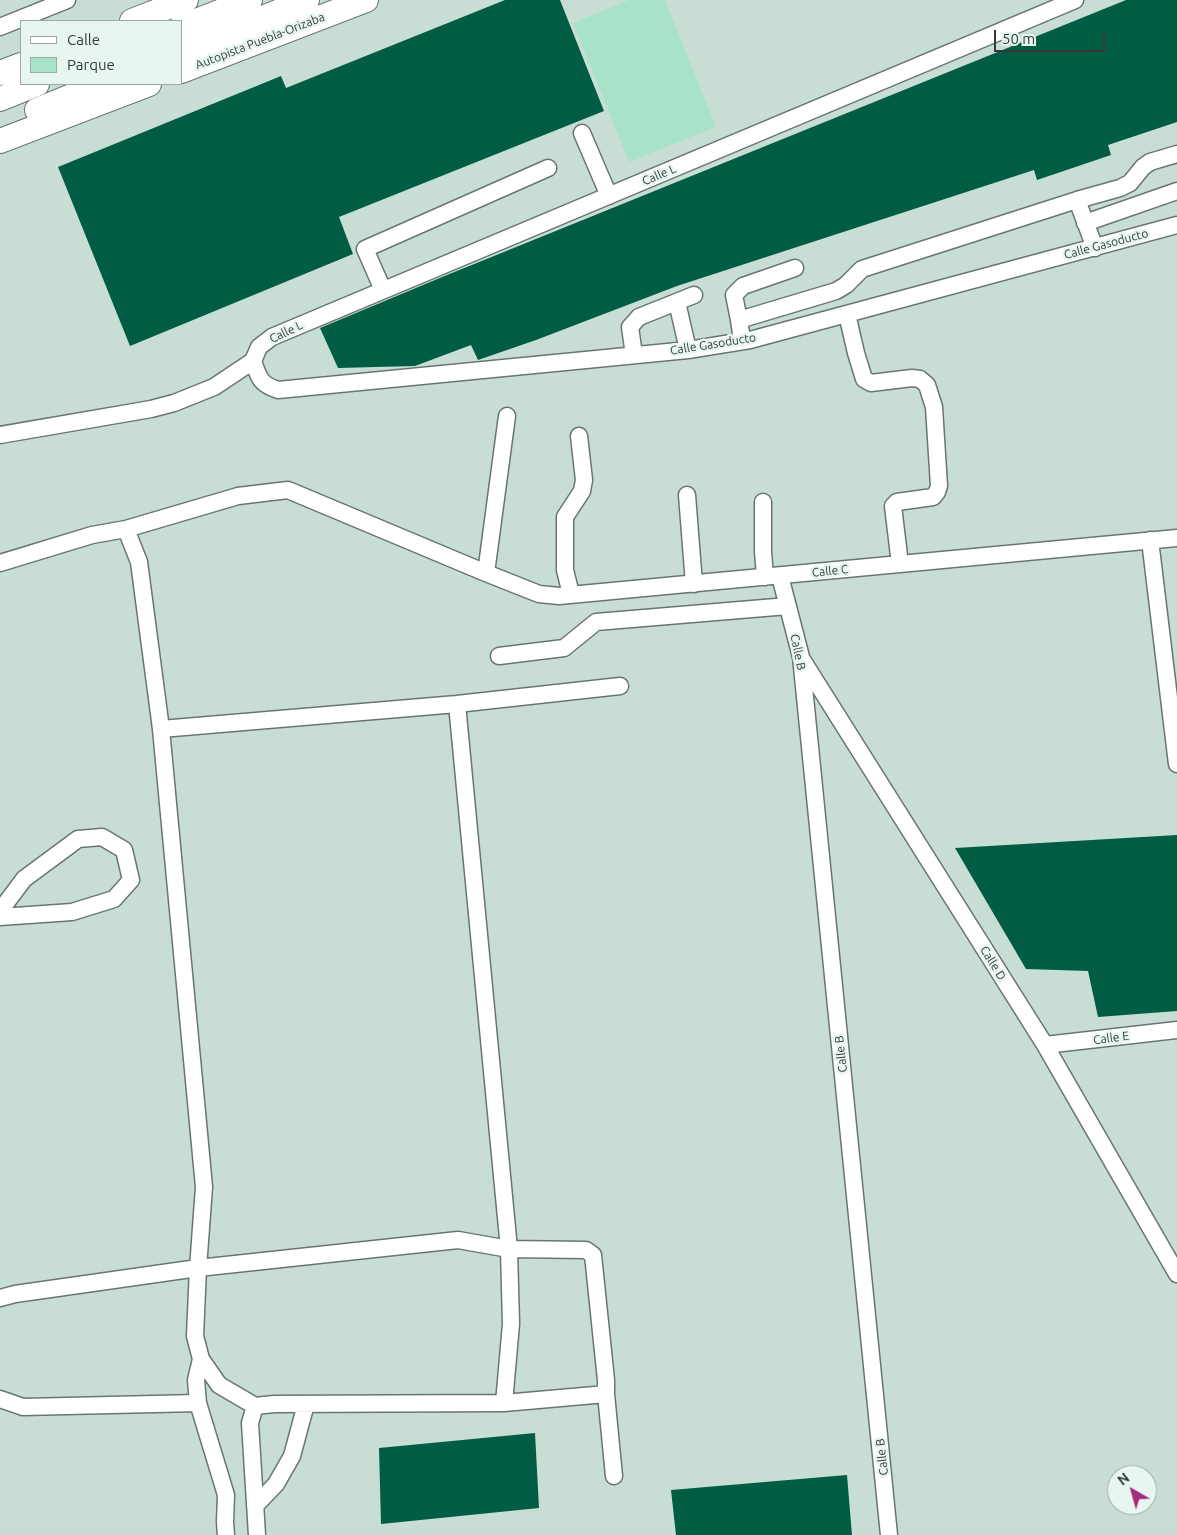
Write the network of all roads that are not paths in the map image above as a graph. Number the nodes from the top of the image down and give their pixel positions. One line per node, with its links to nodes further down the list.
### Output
1 (186, 0): 7 (highway)
2 (307, 0): 6 (highway)
3 (366, 0): 12 (highway, Autopista Puebla-Orizaba)
4 (1075, 0): 24 (street, Calle L)
5 (58, 2): 8 (street)
6 (257, 8): 9 (highway); 10 (highway)
7 (135, 20)
8 (0, 27)
9 (182, 27)
10 (182, 50)
11 (20, 65): 13 (highway)
12 (182, 71)
13 (0, 73)
14 (35, 85): 17 (highway)
15 (98, 85): 18 (highway)
16 (146, 85): 20 (highway)
17 (0, 98)
18 (0, 124)
19 (582, 133): 24 (street)
20 (0, 141)
21 (1177, 154): 25 (street)
22 (548, 168): 30 (street)
23 (1177, 191): 26 (street)
24 (609, 196): 30 (street, Calle L)
25 (1077, 200): 26 (street); 34 (street)
26 (1085, 223): 28 (street)
27 (1177, 225): 28 (street, Calle Gasoducto)
28 (1095, 248): 33 (street, Calle Gasoducto)
29 (796, 268): 34 (street)
30 (383, 290): 38 (street, Calle L)
31 (694, 295): 32 (street)
32 (677, 302): 36 (street); 37 (street)
33 (847, 314): 35 (street, Calle Gasoducto); 48 (street)
34 (739, 320): 35 (street)
35 (742, 340): 36 (street, Calle Gasoducto)
36 (688, 350): 37 (street, Calle Gasoducto)
37 (634, 355): 38 (street, Calle Gasoducto)
38 (253, 362): 40 (street)
39 (507, 416): 49 (street)
40 (0, 435)
41 (579, 436): 52 (street)
42 (687, 495): 51 (street)
43 (763, 502): 50 (street, Calle B)
44 (126, 529): 47 (street, Calle C); 49 (street, Calle C); 58 (street)
45 (1177, 538): 46 (street, Calle C)
46 (1150, 540): 48 (street, Calle C); 59 (street)
47 (0, 563)
48 (900, 564): 50 (street, Calle C)
49 (486, 573): 52 (street, Calle C)
50 (772, 576): 51 (street, Calle C); 53 (street, Calle B)
51 (694, 584): 52 (street, Calle C)
52 (571, 594)
53 (788, 606): 54 (street); 55 (street, Calle B)
54 (499, 656)
55 (801, 657): 63 (street, Calle D); 79 (street, Calle B)
56 (620, 686): 57 (street)
57 (457, 704): 58 (street); 64 (street)
58 (161, 729): 65 (street)
59 (1177, 764)
60 (0, 911): 61 (street)
61 (0, 917)
62 (1177, 1030): 63 (street, Calle E)
63 (1045, 1045): 66 (street, Calle D)
64 (509, 1249): 65 (street); 69 (street); 72 (street)
65 (198, 1268): 67 (street); 68 (street)
66 (1177, 1274)
67 (0, 1298)
68 (201, 1359): 71 (street); 74 (street)
69 (606, 1394): 72 (street); 75 (street)
70 (0, 1399): 71 (street)
71 (198, 1403): 77 (street)
72 (504, 1403): 73 (street)
73 (306, 1404): 74 (street); 76 (street)
74 (255, 1406): 76 (street)
75 (614, 1476)
76 (255, 1506): 78 (street)
77 (226, 1535)
78 (257, 1535)
79 (889, 1535)

